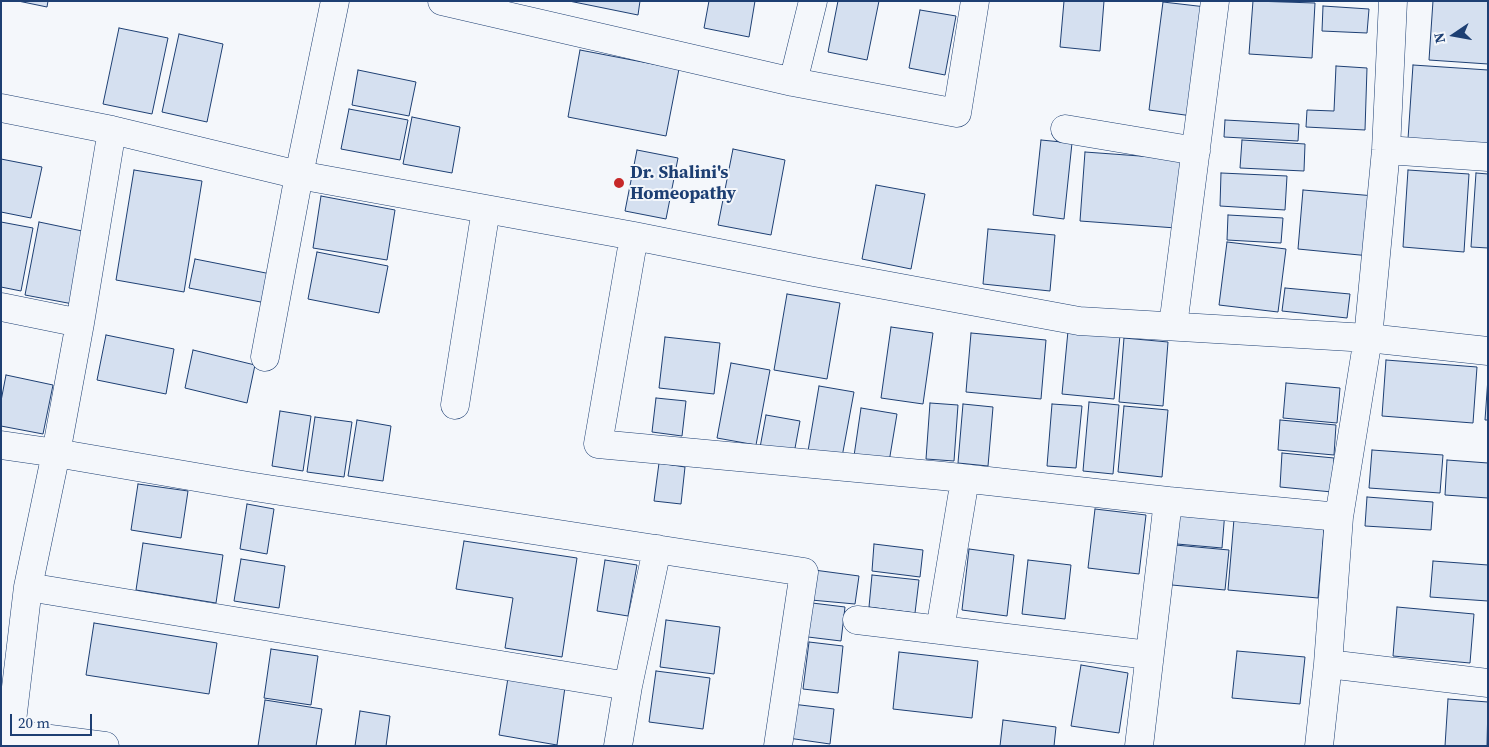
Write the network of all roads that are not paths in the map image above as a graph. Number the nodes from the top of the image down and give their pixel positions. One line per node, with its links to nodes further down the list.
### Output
1 (335, 1): 14 (street)
2 (442, 1): 7 (street)
3 (813, 1): 7 (street)
4 (975, 1): 7 (street)
5 (1215, 1): 12 (street)
6 (1393, 1): 11 (street)
7 (793, 82)
8 (1, 108): 10 (street)
9 (1065, 129): 12 (street)
10 (112, 130): 14 (street); 18 (street)
11 (1386, 150): 13 (street); 20 (street)
12 (1196, 151): 19 (street)
13 (1488, 156)
14 (299, 175): 15 (street); 22 (street)
15 (486, 209): 16 (street); 23 (street)
16 (634, 236): 19 (street); 26 (street)
17 (1, 307): 18 (street)
18 (80, 323): 25 (street)
19 (1173, 326): 20 (street)
20 (1368, 338): 21 (street); 28 (street)
21 (1488, 351)
22 (265, 357)
23 (455, 405)
24 (1, 445): 25 (street)
25 (56, 453): 29 (street); 30 (street)
26 (965, 479): 27 (street); 32 (street)
27 (1168, 501): 28 (street); 34 (street)
28 (1339, 517): 35 (street)
29 (657, 549): 37 (street); 41 (street)
30 (28, 587): 33 (street); 37 (street)
31 (857, 620): 32 (street)
32 (940, 630): 34 (street)
33 (11, 644): 38 (street)
34 (1149, 655): 42 (street)
35 (1328, 664): 36 (street); 43 (street)
36 (1488, 683)
37 (628, 686): 40 (street)
38 (10, 740): 39 (street)
39 (105, 746)
40 (618, 746)
41 (778, 746)
42 (1139, 746)
43 (1319, 746)

